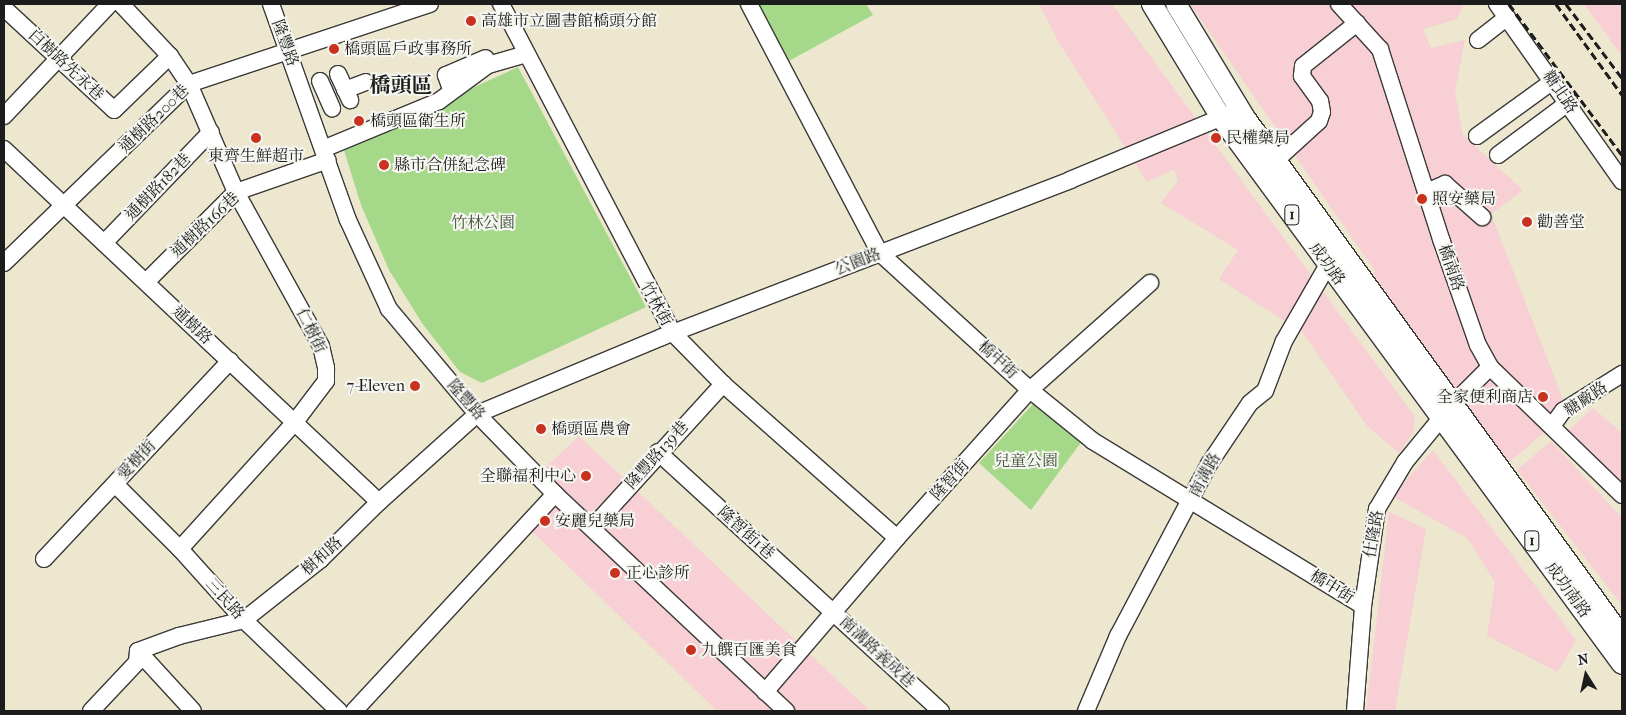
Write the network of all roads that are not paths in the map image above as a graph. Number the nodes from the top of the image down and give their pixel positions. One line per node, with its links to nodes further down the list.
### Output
1 (110, 4): 17 (street)
2 (121, 4): 16 (street, 仁樹街)
3 (271, 4): 15 (street, 隆豐路)
4 (502, 4): 14 (street, 竹林街)
5 (749, 4): 41 (street, 橋中街)
6 (1152, 4): 27 (main road, 成功路 / 1)
7 (1176, 4): 27 (main road, 成功路 / 1)
8 (1339, 4): 12 (street, 橋南路)
9 (421, 5): 15 (street, 通樹路200巷)
10 (4, 8): 17 (street, 白樹路先永巷)
11 (1502, 10): 13 (street); 21 (street, 糖北路)
12 (1357, 23): 34 (street); 37 (street, 橋南路)
13 (1478, 40)
14 (524, 51): 18 (street); 46 (street, 竹林街)
15 (289, 52): 23 (street, 通樹路200巷); 32 (street, 隆豐路)
16 (170, 56): 17 (street, 白樹路先永巷); 23 (street, 仁樹街)
17 (58, 58): 28 (street)
18 (486, 62): 24 (street); 32 (street, 通樹路166巷)
19 (338, 74): 22 (street)
20 (320, 81): 26 (street)
21 (1553, 81): 25 (street, 糖北路); 30 (street)
22 (366, 82)
23 (189, 84): 29 (street, 仁樹街); 38 (street, 通樹路200巷)
24 (451, 89)
25 (1569, 102): 33 (street); 35 (street, 糖北路)
26 (332, 108)
27 (1230, 114): 34 (main road, 成功路 / 1); 41 (street, 公園路); 42 (main road, 成功路 / 1)
28 (4, 116)
29 (211, 132): 36 (street, 仁樹街); 40 (street, 通樹路182巷)
30 (1477, 136)
31 (4, 149): 38 (street, 通樹路)
32 (326, 154): 36 (street, 通樹路166巷); 53 (street, 隆豐路)
33 (1498, 155)
34 (1275, 161): 42 (main road, 成功路 / 1)
35 (1622, 181)
36 (236, 192): 44 (street, 通樹路166巷); 54 (street, 仁樹街)
37 (1426, 192): 39 (street); 48 (street, 橋南路)
38 (65, 206): 40 (street, 通樹路); 43 (street, 通樹路200巷)
39 (1482, 217)
40 (104, 243): 44 (street, 通樹路)
41 (880, 254): 46 (street, 公園路); 51 (street, 橋中街)
42 (1333, 257): 52 (main road, 成功路 / 1); 60 (street, 南溝路)
43 (4, 263)
44 (146, 282): 47 (street, 通樹路)
45 (1150, 283): 51 (street, 隆智街)
46 (672, 333): 50 (street, 竹林街); 53 (street, 公園路)
47 (230, 361): 54 (street, 通樹路); 57 (street, 愛樹街)
48 (1490, 367): 52 (street, 仕隆路); 55 (street, 橋南路)
49 (1622, 374): 55 (street, 糖廠路)
50 (723, 384): 56 (street, 隆豐路139巷); 63 (street, 竹林街)
51 (1030, 390): 60 (street, 橋中街); 63 (street, 隆智街)
52 (1446, 413): 66 (street, 仕隆路); 69 (main road, 成功南路 / 1); 71 (main road, 成功南路 / 1)
53 (477, 414): 58 (street, 隆豐路); 61 (street, 樹和路)
54 (295, 422): 61 (street, 通樹路); 64 (street, 仁樹街)
55 (1552, 426): 59 (street, 橋南路)
56 (658, 452): 62 (street, 隆豐路139巷); 67 (street, 隆智街1巷)
57 (115, 484): 64 (street, 三民路); 65 (street, 愛樹街)
58 (555, 494): 62 (street, 隆豐路); 76 (street)
59 (1622, 495)
60 (1191, 500): 66 (street, 橋中街); 79 (street, 南溝路)
61 (379, 502): 68 (street, 樹和路)
62 (592, 528): 72 (street, 隆豐路)
63 (897, 538): 67 (street, 隆智街)
64 (180, 549): 68 (street, 三民路)
65 (44, 559)
66 (1363, 606): 80 (street, 仕隆路)
67 (835, 614): 72 (street, 隆智街); 78 (street, 南溝路義成巷)
68 (244, 620): 70 (street, 樹和路); 75 (street, 三民路)
69 (1622, 637)
70 (138, 651): 73 (street); 74 (street)
71 (1622, 664)
72 (765, 692): 77 (street, 隆豐路)
73 (91, 711)
74 (194, 711)
75 (339, 711)
76 (354, 711)
77 (786, 711)
78 (941, 711)
79 (1086, 711)
80 (1355, 711)

